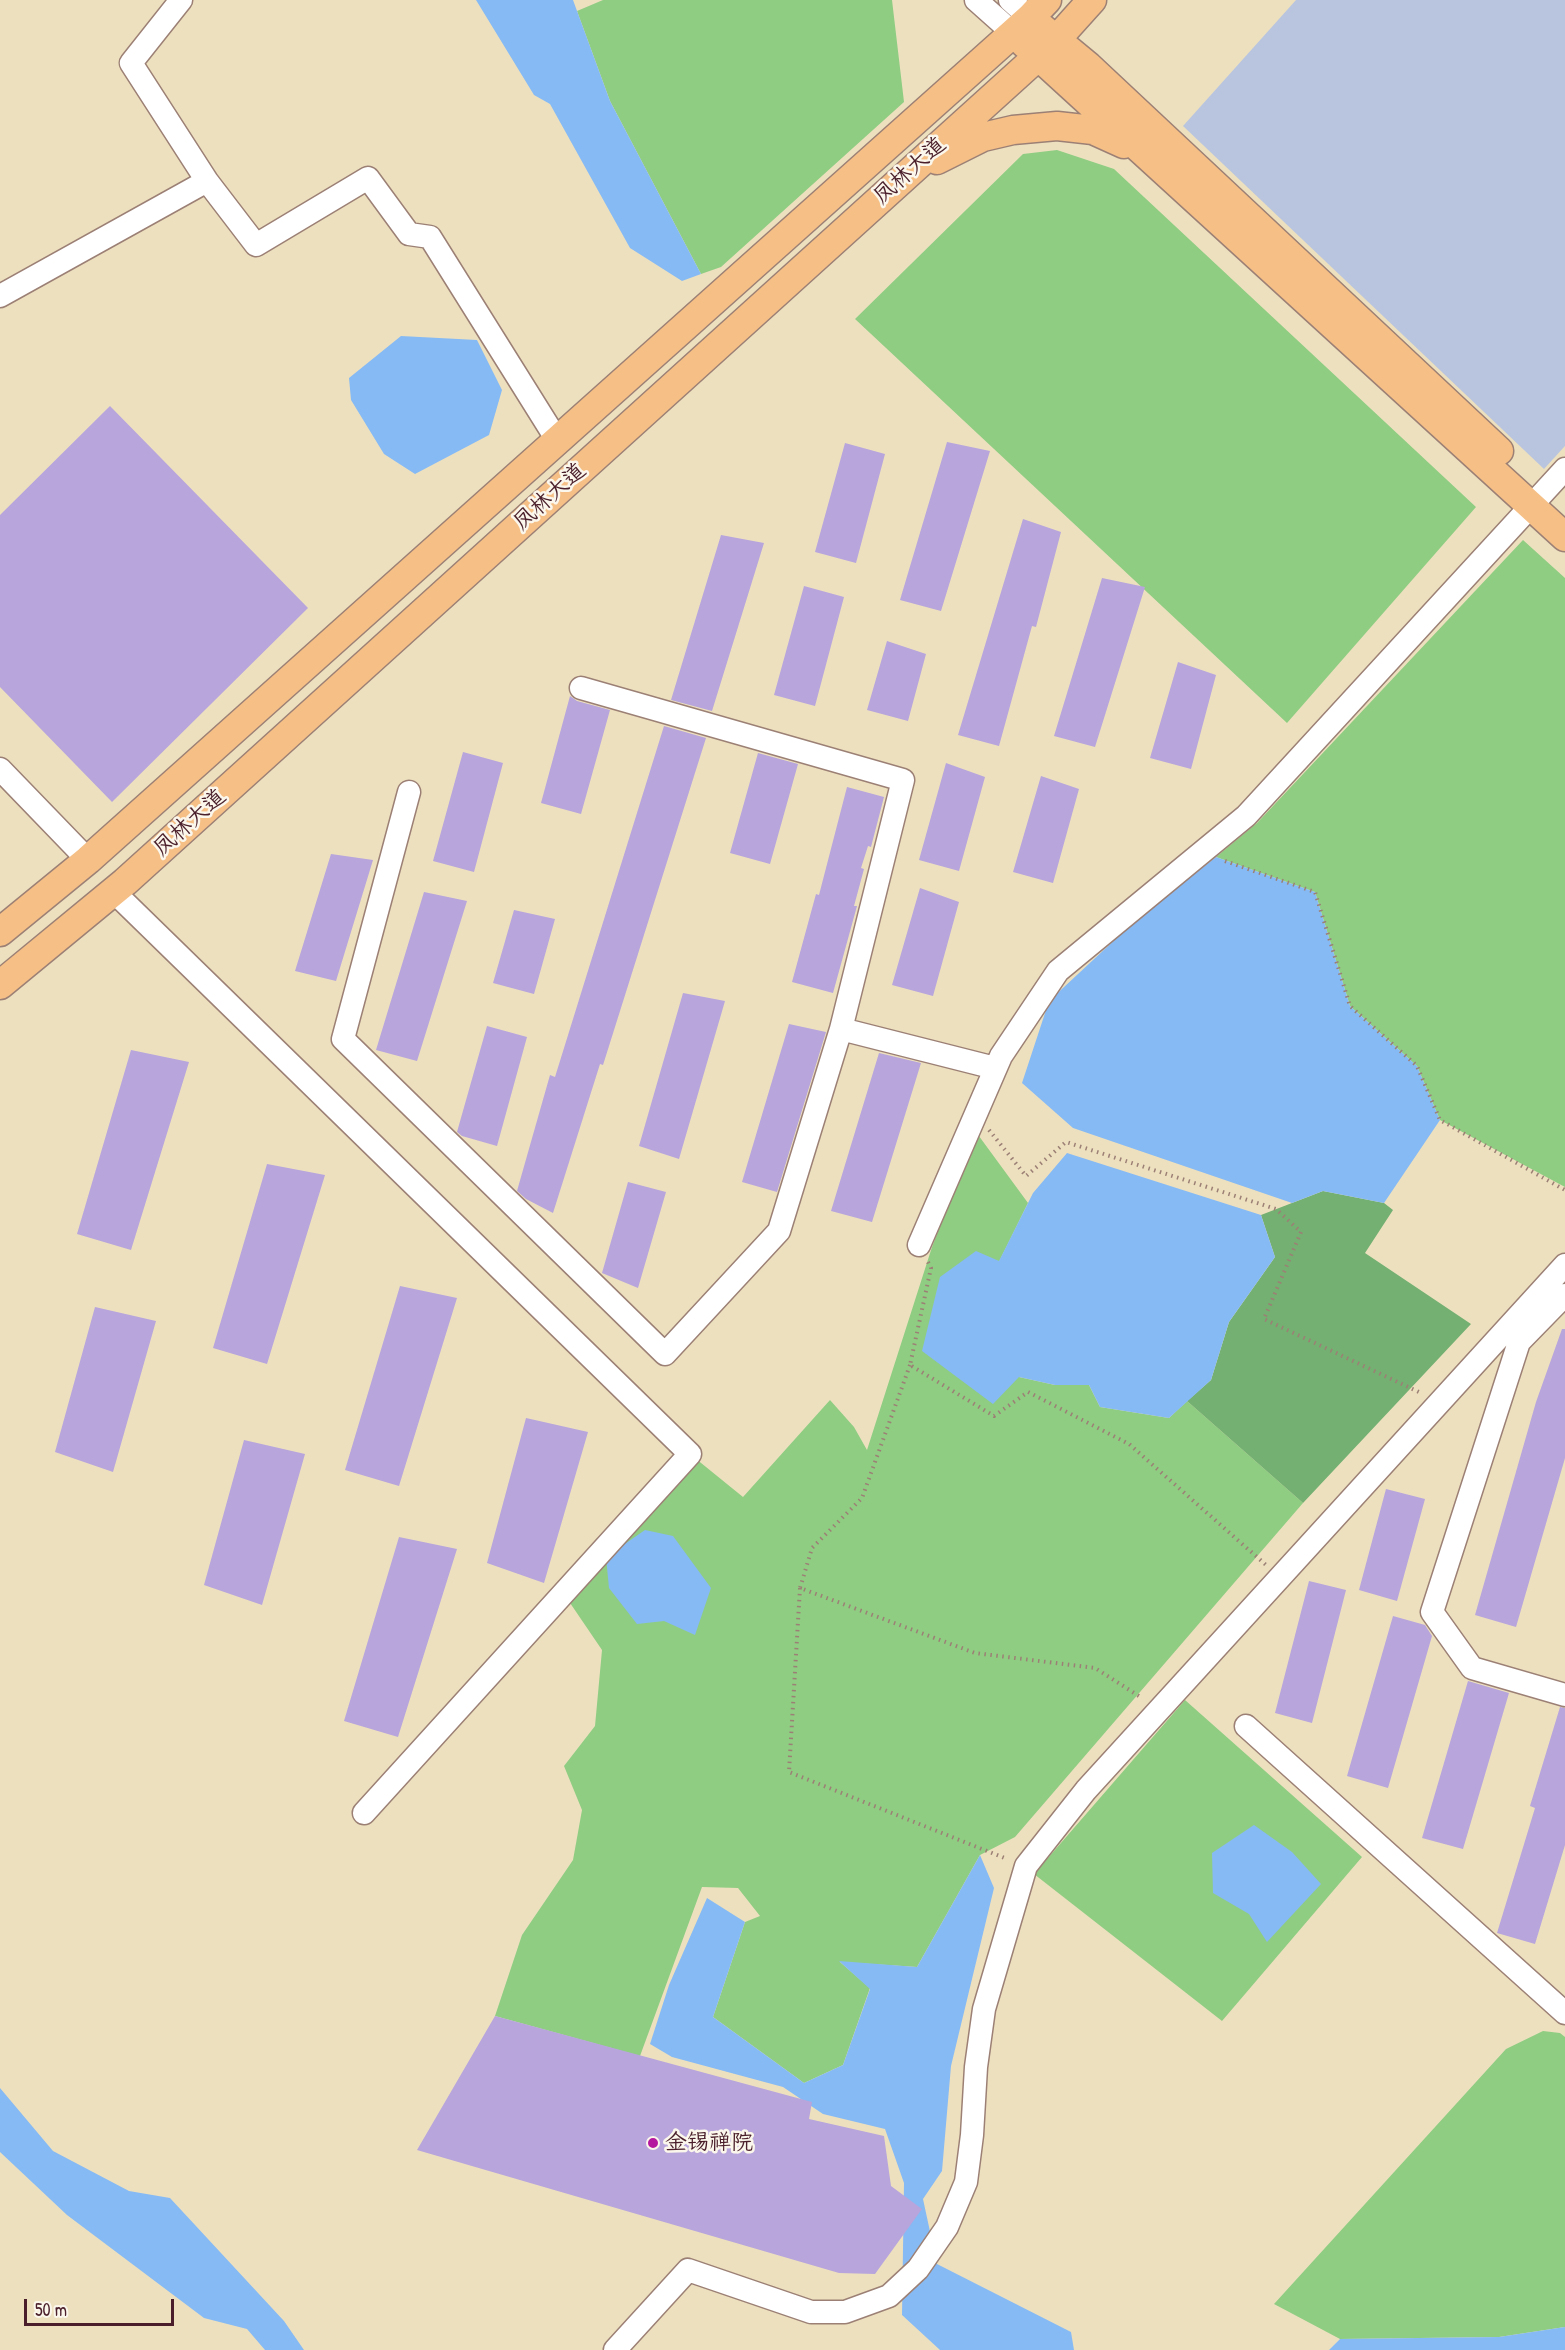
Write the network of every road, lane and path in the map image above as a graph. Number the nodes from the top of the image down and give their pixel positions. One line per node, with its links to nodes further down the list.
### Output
1 (181, 0): 8 (street)
2 (976, 0): 4 (street)
3 (1092, 0): 5 (main road, 凤林大道)
4 (1025, 13): 5 (main road); 10 (main road, 凤林大道)
5 (1047, 48): 6 (main road); 7 (main road, 凤林大道); 12 (main road)
6 (1145, 154): 7 (main road); 12 (main road)
7 (908, 174): 20 (main road, 凤林大道)
8 (207, 181): 9 (street); 10 (street)
9 (0, 296)
10 (557, 440): 19 (main road, 凤林大道)
11 (1565, 469): 12 (street)
12 (1537, 499): 13 (main road); 14 (main road); 18 (street)
13 (1565, 511)
14 (1565, 537)
15 (581, 688): 23 (street)
16 (0, 769): 19 (street)
17 (409, 792): 23 (street)
18 (1202, 852): 24 (street); 26 (path)
19 (88, 860): 21 (main road, 凤林大道)
20 (113, 891): 22 (main road, 凤林大道); 37 (street)
21 (0, 932)
22 (0, 985)
23 (841, 1029): 24 (street)
24 (995, 1068): 25 (street)
25 (976, 1113): 27 (street); 31 (path)
26 (1565, 1190)
27 (919, 1245): 30 (path)
28 (1565, 1265): 29 (street)
29 (1558, 1292): 31 (street); 34 (street)
30 (910, 1365): 32 (path); 33 (path)
31 (1440, 1402): 32 (street)
32 (1280, 1577): 35 (street)
33 (800, 1588): 35 (path); 38 (path)
34 (1565, 1695)
35 (1159, 1710): 38 (street)
36 (1246, 1726): 39 (street)
37 (364, 1813)
38 (1026, 1866): 40 (street)
39 (1565, 2013)
40 (615, 2350)

